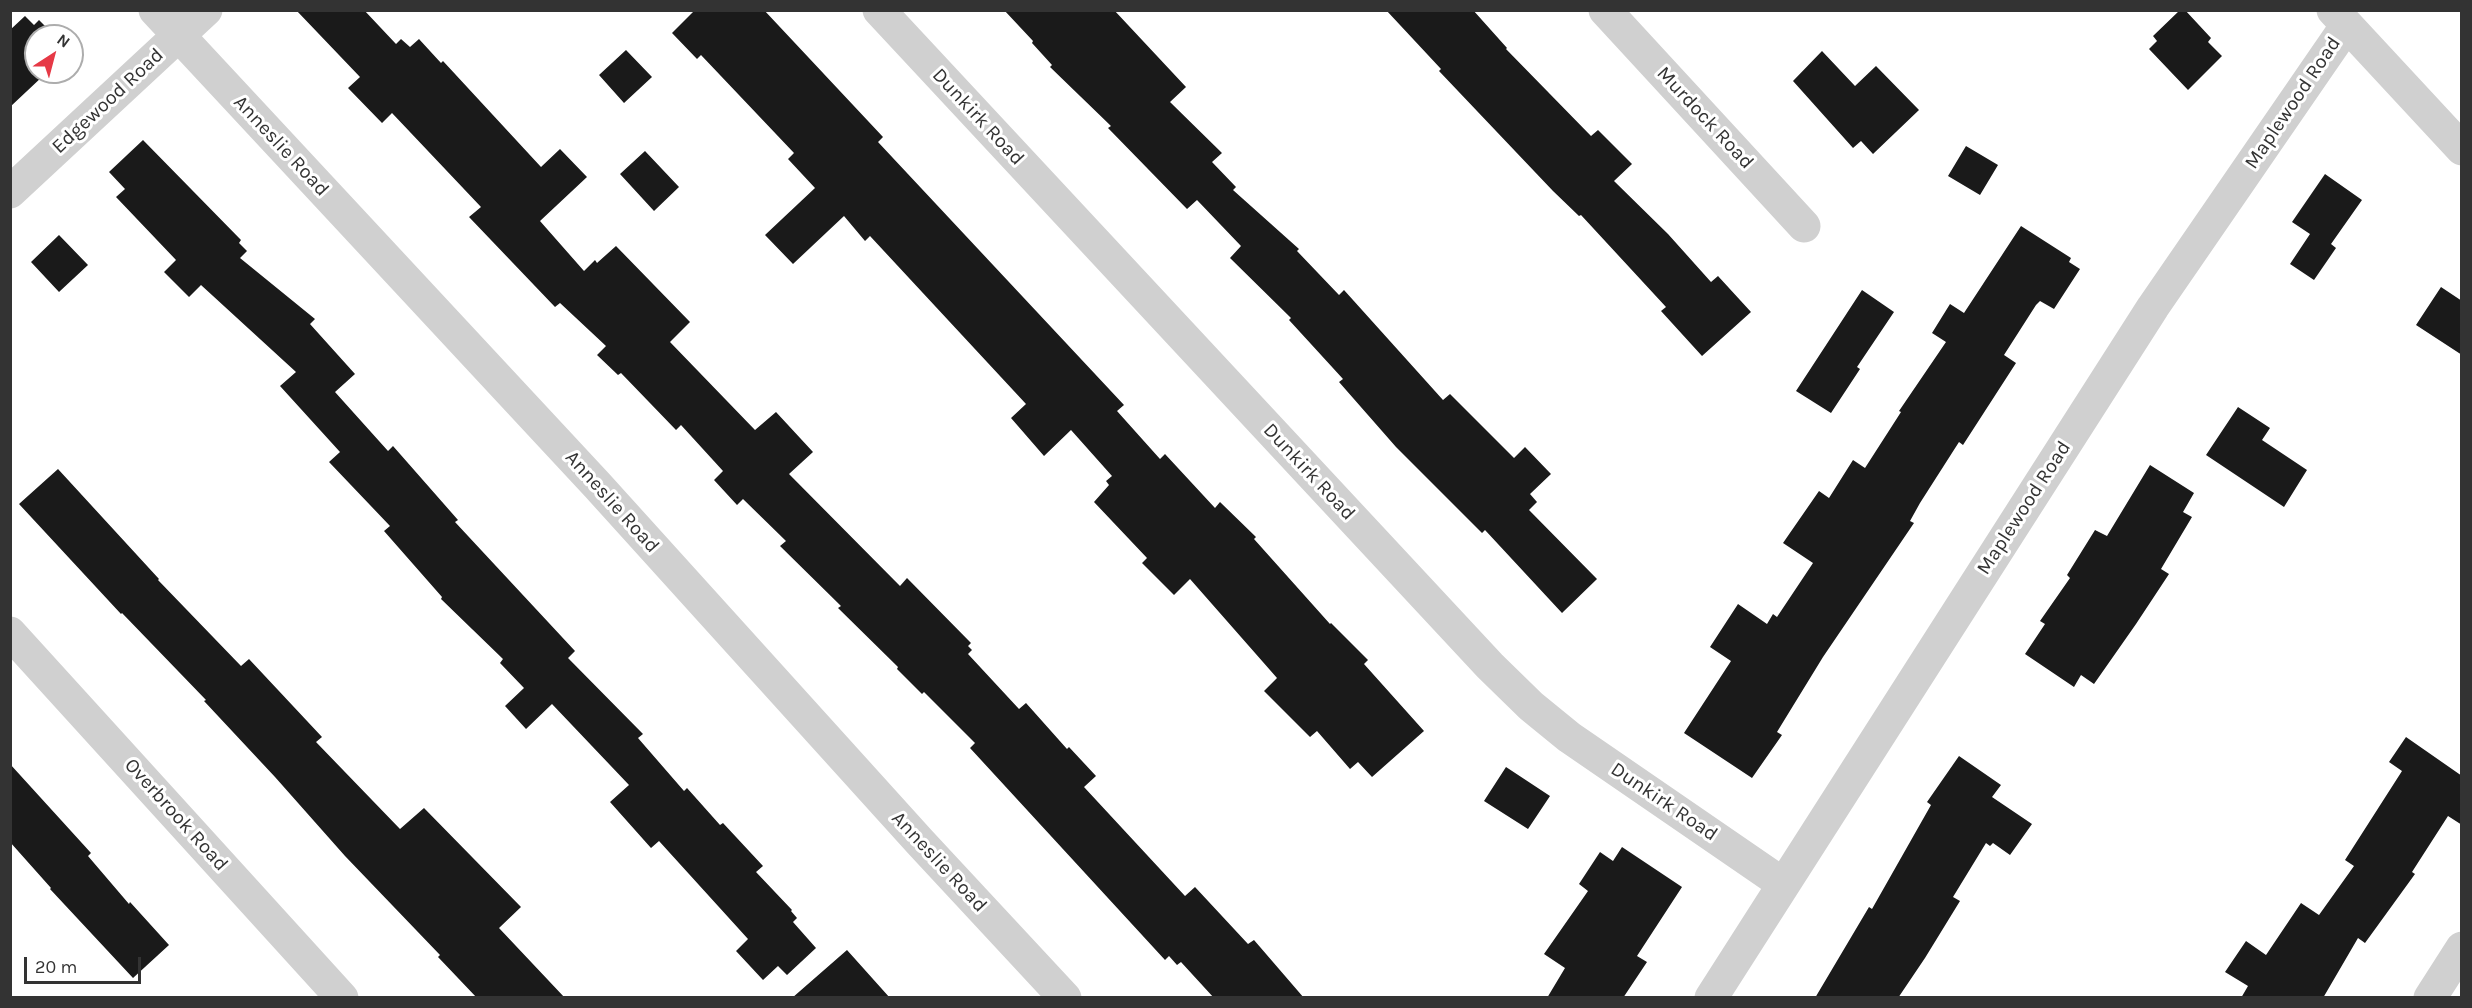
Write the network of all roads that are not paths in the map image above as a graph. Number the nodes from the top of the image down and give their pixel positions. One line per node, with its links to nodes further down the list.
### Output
1 (154, 10): 6 (street, Anneslie Road)
2 (206, 10): 6 (street, Edgewood Road)
3 (879, 10): 11 (street, Dunkirk Road)
4 (1605, 10): 9 (street, Murdock Road)
5 (2340, 18): 7 (street); 11 (street, Maplewood Road)
6 (178, 36): 8 (street, Edgewood Road); 14 (street, Anneslie Road)
7 (2462, 149)
8 (10, 192)
9 (1804, 226)
10 (10, 633): 13 (street, Overbrook Road)
11 (1783, 884): 15 (street, Maplewood Road)
12 (2462, 948): 16 (street)
13 (342, 998)
14 (1065, 998)
15 (1711, 998)
16 (2430, 998)

